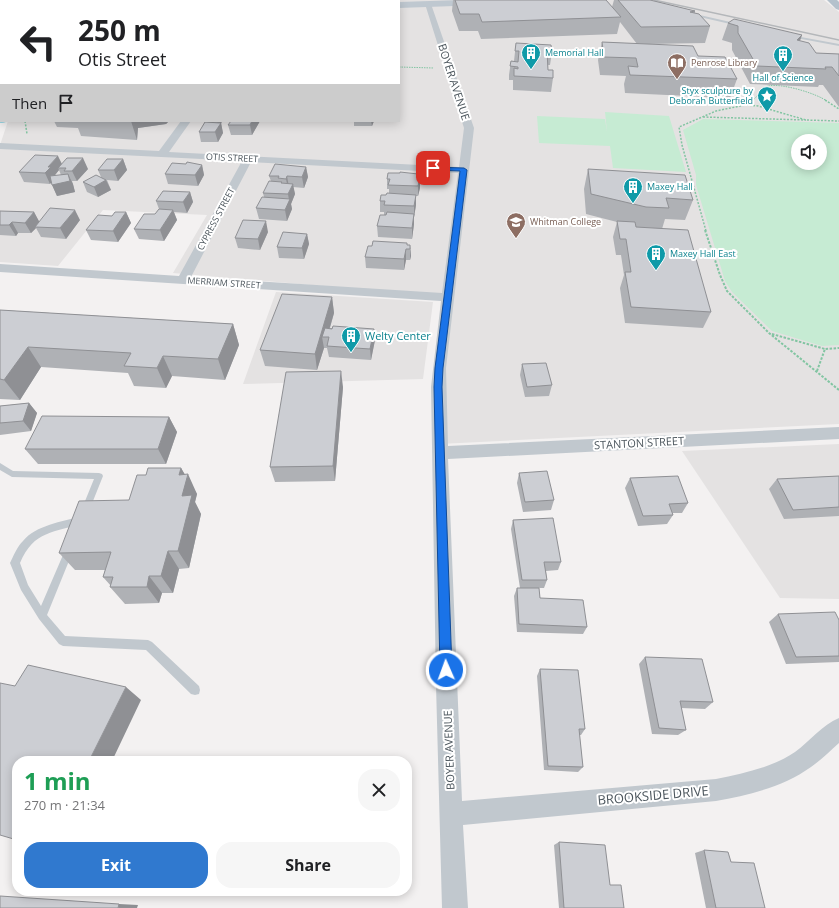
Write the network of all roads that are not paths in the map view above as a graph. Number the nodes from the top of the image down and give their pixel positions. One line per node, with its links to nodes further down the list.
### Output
1 (832, 0): 5 (main road)
2 (428, 2): 3 (street); 4 (street); 14 (street, BOYER AVENUE)
3 (492, 2)
4 (400, 5)
5 (839, 7)
6 (690, 14): 7 (lane)
7 (741, 25)
8 (788, 36): 9 (lane)
9 (839, 45)
10 (185, 122): 12 (street)
11 (3, 146): 12 (street, OTIS STREET)
12 (162, 154): 13 (street, OTIS STREET)
13 (248, 159): 14 (street, OTIS STREET); 16 (street, CYPRESS STREET)
14 (464, 170): 17 (street, BOYER AVENUE)
15 (0, 268): 16 (street, MERRIAM STREET)
16 (183, 280): 17 (street, MERRIAM STREET)
17 (448, 297): 19 (street, BOYER AVENUE)
18 (839, 433): 19 (street, STANTON STREET)
19 (440, 453): 25 (street, BOYER AVENUE)
20 (0, 466): 21 (lane)
21 (81, 520): 22 (lane); 22 (lane)
22 (42, 616): 23 (lane)
23 (195, 690)
24 (839, 729): 25 (street, BROOKSIDE DRIVE)
25 (451, 814): 26 (street, BOYER AVENUE)
26 (455, 908)

